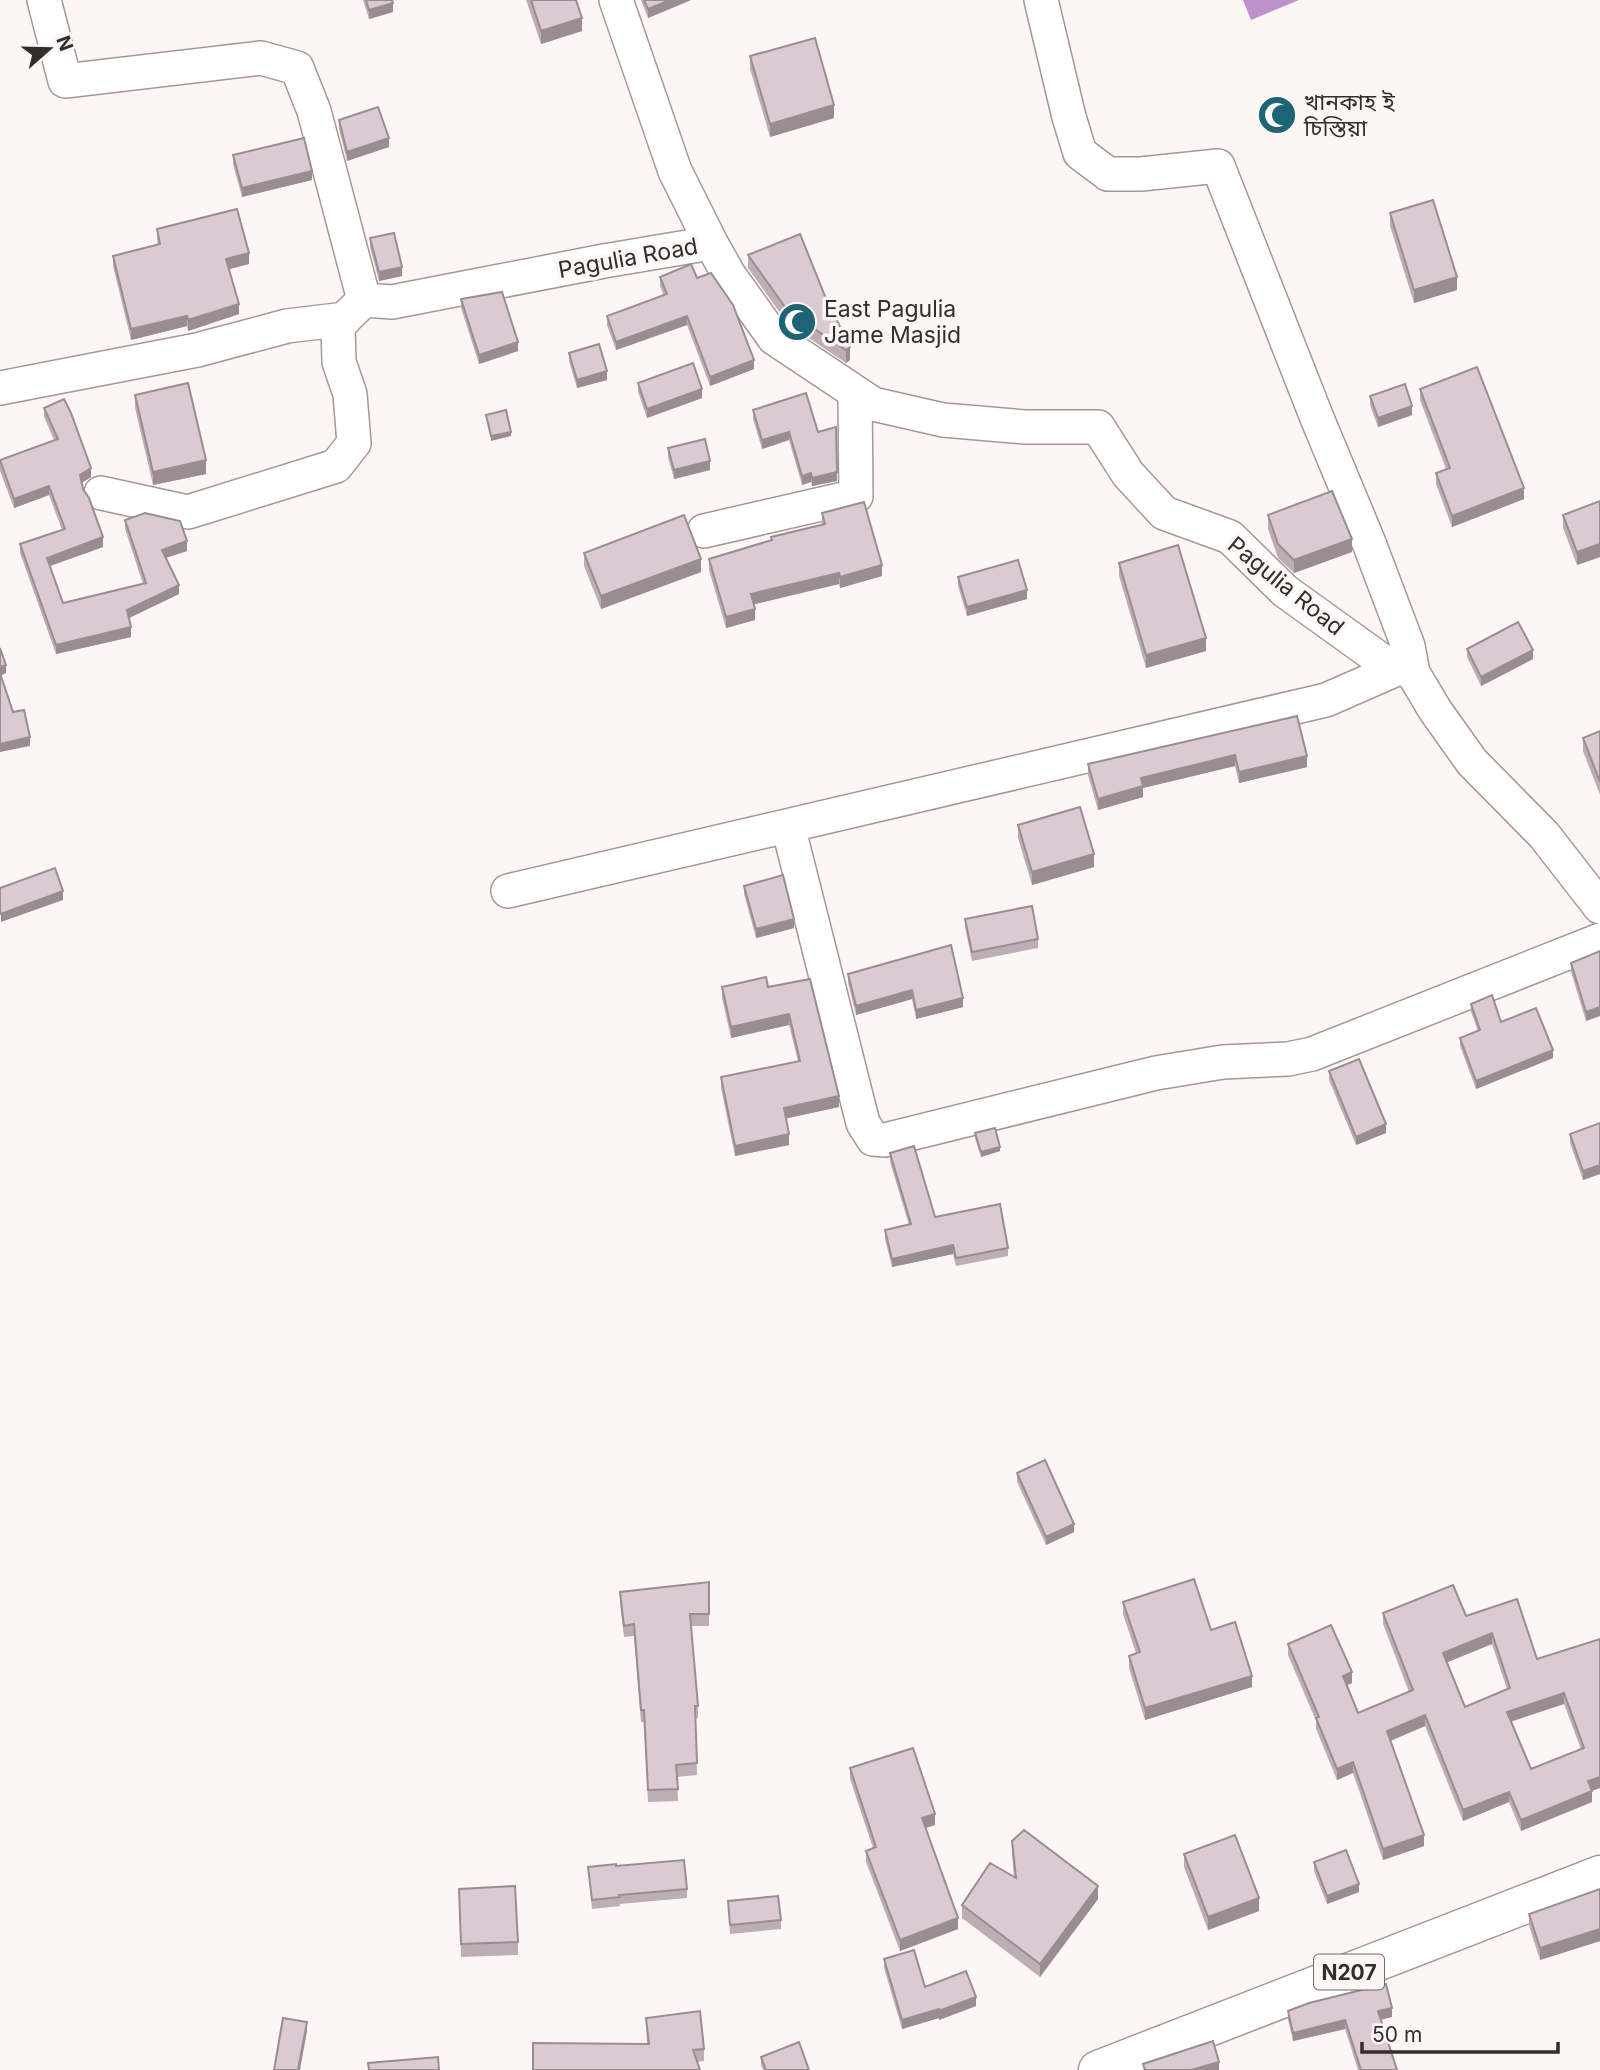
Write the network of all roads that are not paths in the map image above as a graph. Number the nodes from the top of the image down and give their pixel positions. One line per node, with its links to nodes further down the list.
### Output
1 (44, 0): 5 (street)
2 (616, 0): 4 (street)
3 (1041, 0): 10 (street)
4 (711, 243): 5 (street, Pagulia Road); 7 (street, Pagulia Road)
5 (354, 309): 6 (street, Pagulia Road); 8 (street)
6 (0, 388)
7 (856, 393): 9 (street); 10 (street, Pagulia Road)
8 (101, 493)
9 (704, 531)
10 (1406, 671): 11 (street); 13 (street)
11 (788, 825): 12 (street); 14 (street)
12 (508, 891)
13 (1600, 907)
14 (1600, 940)
15 (1600, 1875): 16 (highway, N207)
16 (1098, 2070)

